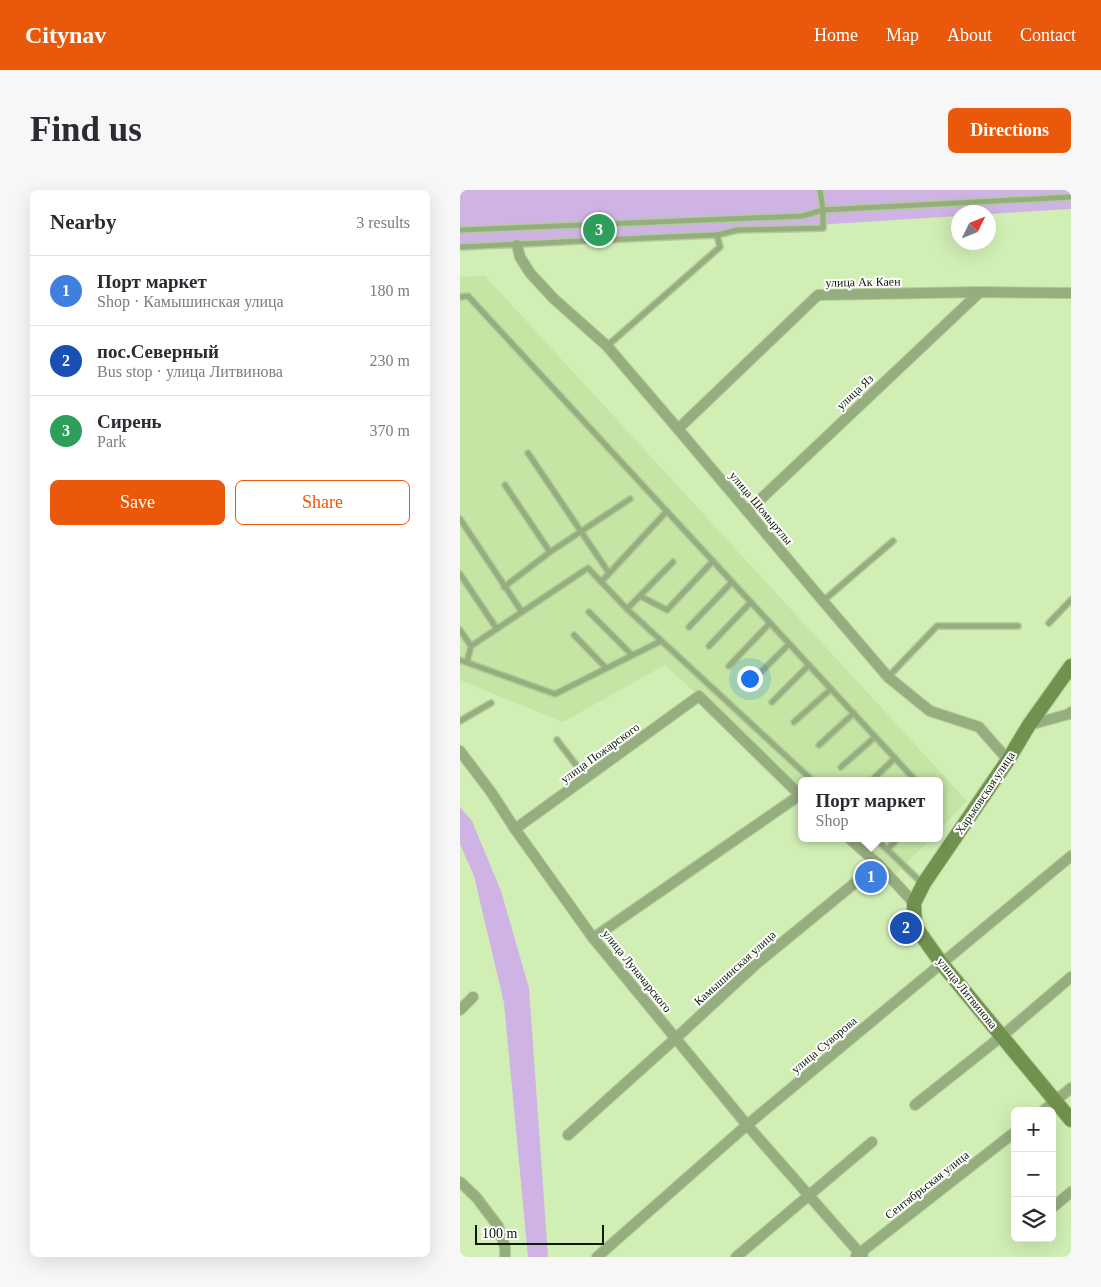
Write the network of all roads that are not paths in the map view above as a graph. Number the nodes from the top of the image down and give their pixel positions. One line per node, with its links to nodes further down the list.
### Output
1 (820, 190): 3 (lane)
2 (1071, 196): 3 (lane)
3 (823, 210): 4 (lane); 5 (lane)
4 (460, 230)
5 (717, 235): 6 (lane); 11 (lane)
6 (516, 245): 7 (lane); 11 (street, улица Шомыртлы)
7 (460, 247)
8 (980, 292): 9 (street, улица Ак Каен); 12 (street, улица Ак Каен); 17 (street, улица Яз)
9 (1071, 293)
10 (460, 296): 16 (lane)
11 (607, 346): 12 (street, улица Шомыртлы)
12 (678, 429): 17 (street, улица Шомыртлы)
13 (528, 453): 19 (lane)
14 (505, 485): 21 (lane)
15 (630, 499): 19 (lane)
16 (667, 511): 22 (lane); 24 (lane)
17 (748, 511): 31 (street, улица Шомыртлы)
18 (460, 520): 28 (lane)
19 (581, 531): 21 (lane); 24 (lane)
20 (893, 541): 31 (lane)
21 (550, 552): 28 (lane)
22 (713, 561): 27 (lane); 29 (lane)
23 (673, 562): 29 (lane)
24 (609, 573): 26 (lane)
25 (460, 574): 40 (lane)
26 (601, 582): 33 (lane); 34 (lane)
27 (732, 582): 32 (lane); 39 (lane)
28 (504, 586): 34 (lane)
29 (640, 596): 33 (lane)
30 (1071, 600): 37 (lane)
31 (823, 601): 54 (street, улица Шомыртлы)
32 (751, 602): 36 (lane); 46 (lane)
33 (627, 609): 43 (lane)
34 (522, 612): 40 (lane)
35 (589, 612): 47 (lane)
36 (770, 623): 44 (lane); 51 (lane)
37 (1049, 623)
38 (1018, 626): 54 (lane)
39 (689, 627)
40 (497, 629): 45 (lane)
41 (460, 630): 45 (lane)
42 (574, 635): 53 (lane)
43 (661, 641): 47 (lane); 71 (lane)
44 (789, 644): 50 (lane); 55 (lane)
45 (471, 646): 49 (lane)
46 (709, 646)
47 (632, 655): 53 (lane)
48 (460, 660): 49 (lane)
49 (467, 662): 53 (lane)
50 (809, 665): 56 (lane); 57 (lane)
51 (729, 666)
52 (1071, 666): 63 (street, Харьковская улица)
53 (606, 668)
54 (888, 676): 69 (street, улица Шомыртлы)
55 (749, 684)
56 (831, 689): 60 (lane); 62 (lane)
57 (772, 702)
58 (491, 703): 61 (lane)
59 (1071, 712): 63 (street)
60 (854, 713): 64 (lane); 66 (lane)
61 (460, 722)
62 (794, 722)
63 (1029, 724): 69 (street, Харьковская улица)
64 (875, 737): 68 (lane); 70 (lane)
65 (557, 740): 74 (lane)
66 (819, 745)
67 (460, 752): 77 (street, улица Луначарского)
68 (895, 758): 72 (lane); 73 (lane)
69 (1008, 760): 84 (street, Харьковская улица)
70 (841, 767)
71 (809, 777)
72 (875, 777)
73 (912, 777)
74 (586, 778): 75 (street, улица Пожарского); 77 (street, улица Пожарского)
75 (798, 793)
76 (798, 798): 86 (street)
77 (515, 829): 86 (street, улица Луначарского)
78 (853, 842): 83 (street)
79 (879, 842): 81 (lane)
80 (894, 842): 81 (lane)
81 (887, 850): 84 (lane)
82 (1071, 856): 87 (street, улица Суворова)
83 (878, 864): 85 (street); 92 (street, Камышинская улица)
84 (924, 884): 85 (street, Харьковская улица)
85 (914, 902): 87 (street, улица Литвинова)
86 (594, 938): 92 (street, улица Луначарского)
87 (942, 964): 91 (street, улица Литвинова); 98 (street, улица Суворова)
88 (1071, 978): 91 (street, улица Литвинова)
89 (473, 998): 90 (street)
90 (460, 1010)
91 (1002, 1036): 94 (street, улица Литвинова); 95 (street, улица Литвинова)
92 (676, 1038): 98 (street, улица Луначарского); 99 (street, Камышинская улица)
93 (1071, 1088): 94 (street)
94 (1056, 1101): 96 (street); 97 (street, улица Литвинова)
95 (915, 1105)
96 (1048, 1107)
97 (1071, 1120)
98 (747, 1125): 104 (street, улица Луначарского); 108 (street, улица Суворова)
99 (568, 1135)
100 (1011, 1135): 106 (street, Сентябрьская улица)
101 (872, 1142): 104 (street)
102 (460, 1182): 107 (street)
103 (1071, 1192): 105 (street)
104 (809, 1196): 106 (street, улица Луначарского); 109 (street)
105 (1056, 1205)
106 (859, 1256)
107 (505, 1257)
108 (597, 1257)
109 (736, 1257)

